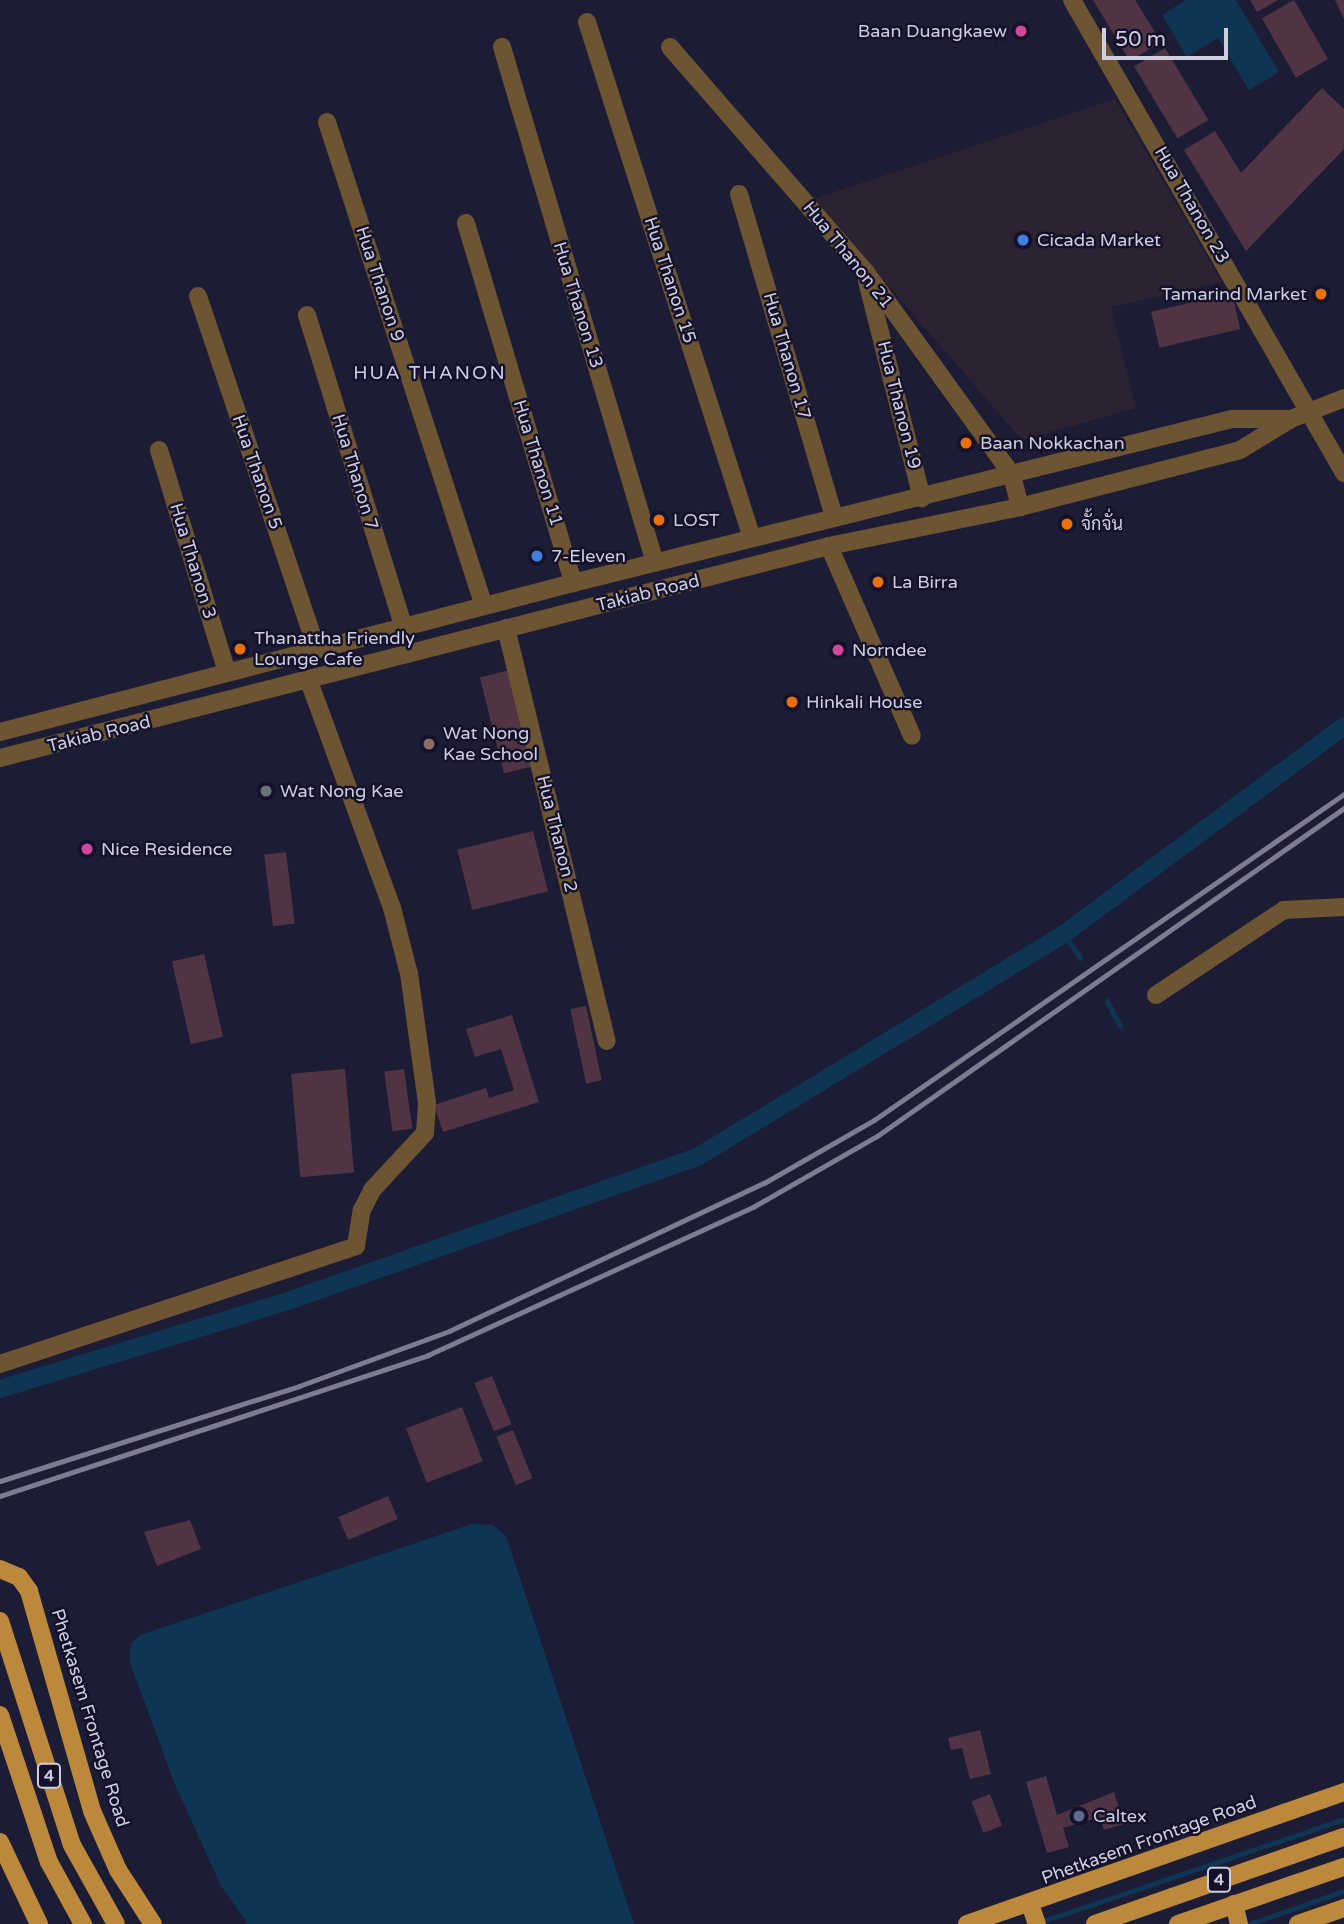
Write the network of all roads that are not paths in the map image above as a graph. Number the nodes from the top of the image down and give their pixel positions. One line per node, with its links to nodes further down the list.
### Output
1 (1072, 0): 12 (street, Hua Thanon 23)
2 (587, 22): 22 (street, Hua Thanon 15)
3 (502, 47): 24 (street, Hua Thanon 13)
4 (670, 47): 8 (street, Hua Thanon 21)
5 (327, 122): 26 (street, Hua Thanon 9)
6 (739, 194): 20 (street, Hua Thanon 17)
7 (466, 223): 25 (street, Hua Thanon 11)
8 (865, 271): 16 (street, Hua Thanon 21); 17 (street, Hua Thanon 19)
9 (198, 296): 29 (street, Hua Thanon 5)
10 (307, 315): 27 (street, Hua Thanon 7)
11 (1344, 398): 12 (street, Takiab Road)
12 (1308, 412): 13 (street, Takiab Road); 15 (street, Hua Thanon 23)
13 (1291, 419): 16 (street, Takiab Road); 19 (street, Takiab Road)
14 (159, 450): 30 (street, Hua Thanon 3)
15 (1344, 473)
16 (1012, 475): 17 (street, Takiab Road); 19 (street)
17 (922, 498): 18 (street, Takiab Road)
18 (887, 506): 20 (street, Takiab Road); 21 (street)
19 (1020, 507): 21 (street, Takiab Road)
20 (834, 517): 22 (street, Takiab Road)
21 (894, 534): 23 (street, Takiab Road)
22 (752, 538): 24 (street, Takiab Road)
23 (829, 547): 28 (street, Takiab Road); 34 (street)
24 (655, 563): 25 (street, Takiab Road)
25 (573, 583): 26 (street, Takiab Road)
26 (484, 606): 27 (street, Takiab Road)
27 (404, 628): 29 (street, Takiab Road)
28 (506, 628): 31 (street, Takiab Road); 38 (street, Hua Thanon 2)
29 (319, 648): 30 (street, Takiab Road); 31 (street, Hua Thanon 5)
30 (227, 673): 33 (street, Takiab Road)
31 (332, 675): 32 (street, Takiab Road)
32 (309, 681): 35 (street, Takiab Road); 39 (street)
33 (0, 732)
34 (912, 736)
35 (0, 758)
36 (1344, 907): 37 (street)
37 (1156, 995)
38 (607, 1041)
39 (0, 1364)
40 (0, 1569): 53 (main road, Phetkasem Frontage Road)
41 (0, 1620): 52 (main road, 4)
42 (0, 1714): 51 (main road, 4)
43 (1344, 1792): 48 (main road, Phetkasem Frontage Road)
44 (1344, 1837): 55 (main road, 4)
45 (1, 1846): 50 (main road)
46 (1344, 1867): 49 (main road, 4)
47 (1344, 1908): 57 (main road)
48 (1033, 1915): 54 (main road, Phetkasem Frontage Road)
49 (1237, 1916): 56 (main road, 4)
50 (39, 1924)
51 (83, 1924)
52 (116, 1924)
53 (153, 1924)
54 (967, 1924)
55 (1095, 1924)
56 (1178, 1924)
57 (1298, 1924)

